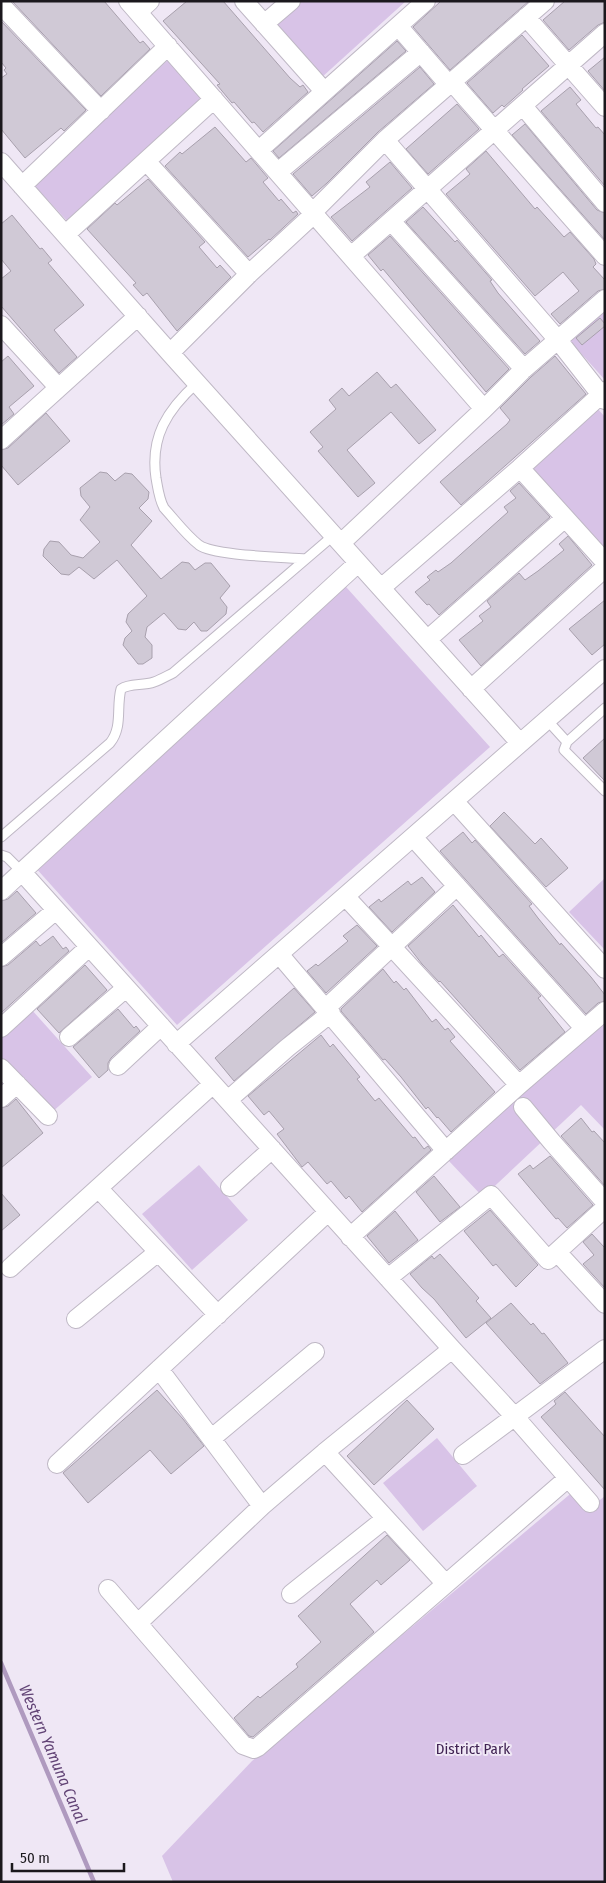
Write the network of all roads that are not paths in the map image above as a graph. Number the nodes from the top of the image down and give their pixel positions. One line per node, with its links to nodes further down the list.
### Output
1 (244, 1): 8 (street)
2 (290, 1): 8 (street)
3 (426, 1): 9 (street)
4 (545, 1): 7 (street)
5 (1, 5): 19 (street)
6 (139, 5): 11 (street)
7 (526, 17): 13 (street); 14 (street)
8 (264, 24): 15 (street)
9 (398, 26): 12 (street); 15 (street)
10 (605, 33): 13 (street)
11 (168, 46): 16 (street); 19 (street)
12 (421, 52): 14 (street); 25 (street)
13 (568, 65): 17 (street); 18 (street)
14 (450, 84): 20 (street); 21 (street)
15 (324, 91): 22 (street)
16 (214, 99): 22 (street); 23 (street)
17 (523, 106): 20 (street); 28 (street)
18 (605, 107)
19 (101, 111): 26 (street)
20 (493, 130): 27 (street); 33 (street)
21 (385, 140): 27 (street); 29 (street)
22 (259, 150): 25 (street)
23 (146, 161): 31 (street); 34 (street)
24 (1, 162): 26 (street)
25 (278, 172): 29 (street)
26 (22, 186): 31 (street)
27 (428, 188): 30 (street); 38 (street)
28 (605, 203)
29 (314, 213): 32 (street); 34 (street)
30 (391, 221): 32 (street); 40 (street)
31 (66, 234): 36 (street)
32 (351, 256): 44 (street)
33 (605, 256)
34 (249, 274): 39 (street)
35 (605, 298): 38 (street)
36 (138, 316): 39 (street); 42 (street)
37 (1, 325): 42 (street)
38 (558, 340): 40 (street); 43 (street)
39 (170, 353): 41 (street)
40 (524, 370): 44 (street)
41 (197, 383): 48 (street); 49 (lane)
42 (58, 388): 45 (street)
43 (603, 395): 46 (street)
44 (484, 409): 48 (street)
45 (1, 440)
46 (520, 468): 47 (street); 53 (street)
47 (565, 518): 51 (street); 54 (street)
48 (337, 539): 49 (lane); 50 (street)
49 (306, 559): 63 (lane)
50 (358, 562): 53 (street); 66 (street)
51 (605, 562)
52 (605, 568): 56 (street)
53 (381, 588): 54 (street)
54 (428, 639): 56 (street)
55 (605, 669): 58 (street)
56 (471, 689): 60 (street)
57 (605, 708): 59 (lane)
58 (547, 720): 59 (lane); 60 (street)
59 (567, 742): 61 (lane)
60 (520, 743): 62 (street)
61 (605, 791)
62 (454, 801): 64 (street); 75 (street)
63 (1, 837)
64 (413, 837): 67 (street); 69 (street)
65 (1, 855): 66 (lane)
66 (22, 872): 68 (street); 70 (street)
67 (457, 886): 72 (street); 81 (street)
68 (1, 891)
69 (345, 896): 72 (street); 73 (street)
70 (56, 910): 71 (street); 74 (street)
71 (90, 947): 76 (street); 80 (street)
72 (391, 947): 77 (street); 88 (street)
73 (279, 954): 77 (street); 83 (street)
74 (1, 957)
75 (605, 968)
76 (126, 988): 79 (street); 82 (street)
77 (328, 1010): 90 (street); 94 (street)
78 (605, 1011): 81 (street)
79 (161, 1026): 83 (street); 84 (street)
80 (1, 1028)
81 (584, 1028): 88 (street)
82 (69, 1037)
83 (176, 1044): 87 (street)
84 (118, 1066)
85 (1, 1068): 86 (street)
86 (17, 1084): 89 (street); 92 (street)
87 (213, 1084): 90 (street); 96 (street)
88 (519, 1085): 94 (street)
89 (1, 1098)
90 (228, 1100): 93 (street)
91 (524, 1107): 97 (street)
92 (48, 1116)
93 (272, 1149): 95 (street); 99 (street)
94 (446, 1151): 100 (street)
95 (230, 1187)
96 (98, 1188): 101 (street); 103 (street)
97 (605, 1202)
98 (605, 1208): 102 (street)
99 (328, 1212): 100 (street); 106 (street)
100 (350, 1237): 104 (street)
101 (158, 1252): 106 (street); 107 (street)
102 (557, 1252): 104 (street); 105 (street)
103 (10, 1268)
104 (388, 1278): 108 (street)
105 (605, 1304)
106 (218, 1315): 111 (street)
107 (76, 1319)
108 (452, 1349): 112 (street); 114 (street)
109 (605, 1349): 112 (street)
110 (315, 1352): 113 (street)
111 (159, 1369): 113 (street); 116 (street)
112 (515, 1417): 115 (street); 117 (street)
113 (212, 1438): 119 (street)
114 (325, 1452): 119 (street); 120 (street)
115 (462, 1455)
116 (57, 1464)
117 (568, 1478): 118 (street); 121 (street)
118 (590, 1502)
119 (262, 1506): 124 (street)
120 (385, 1519): 121 (street); 123 (street)
121 (445, 1583): 124 (street)
122 (108, 1589): 124 (street)
123 (291, 1594)
124 (138, 1623)

